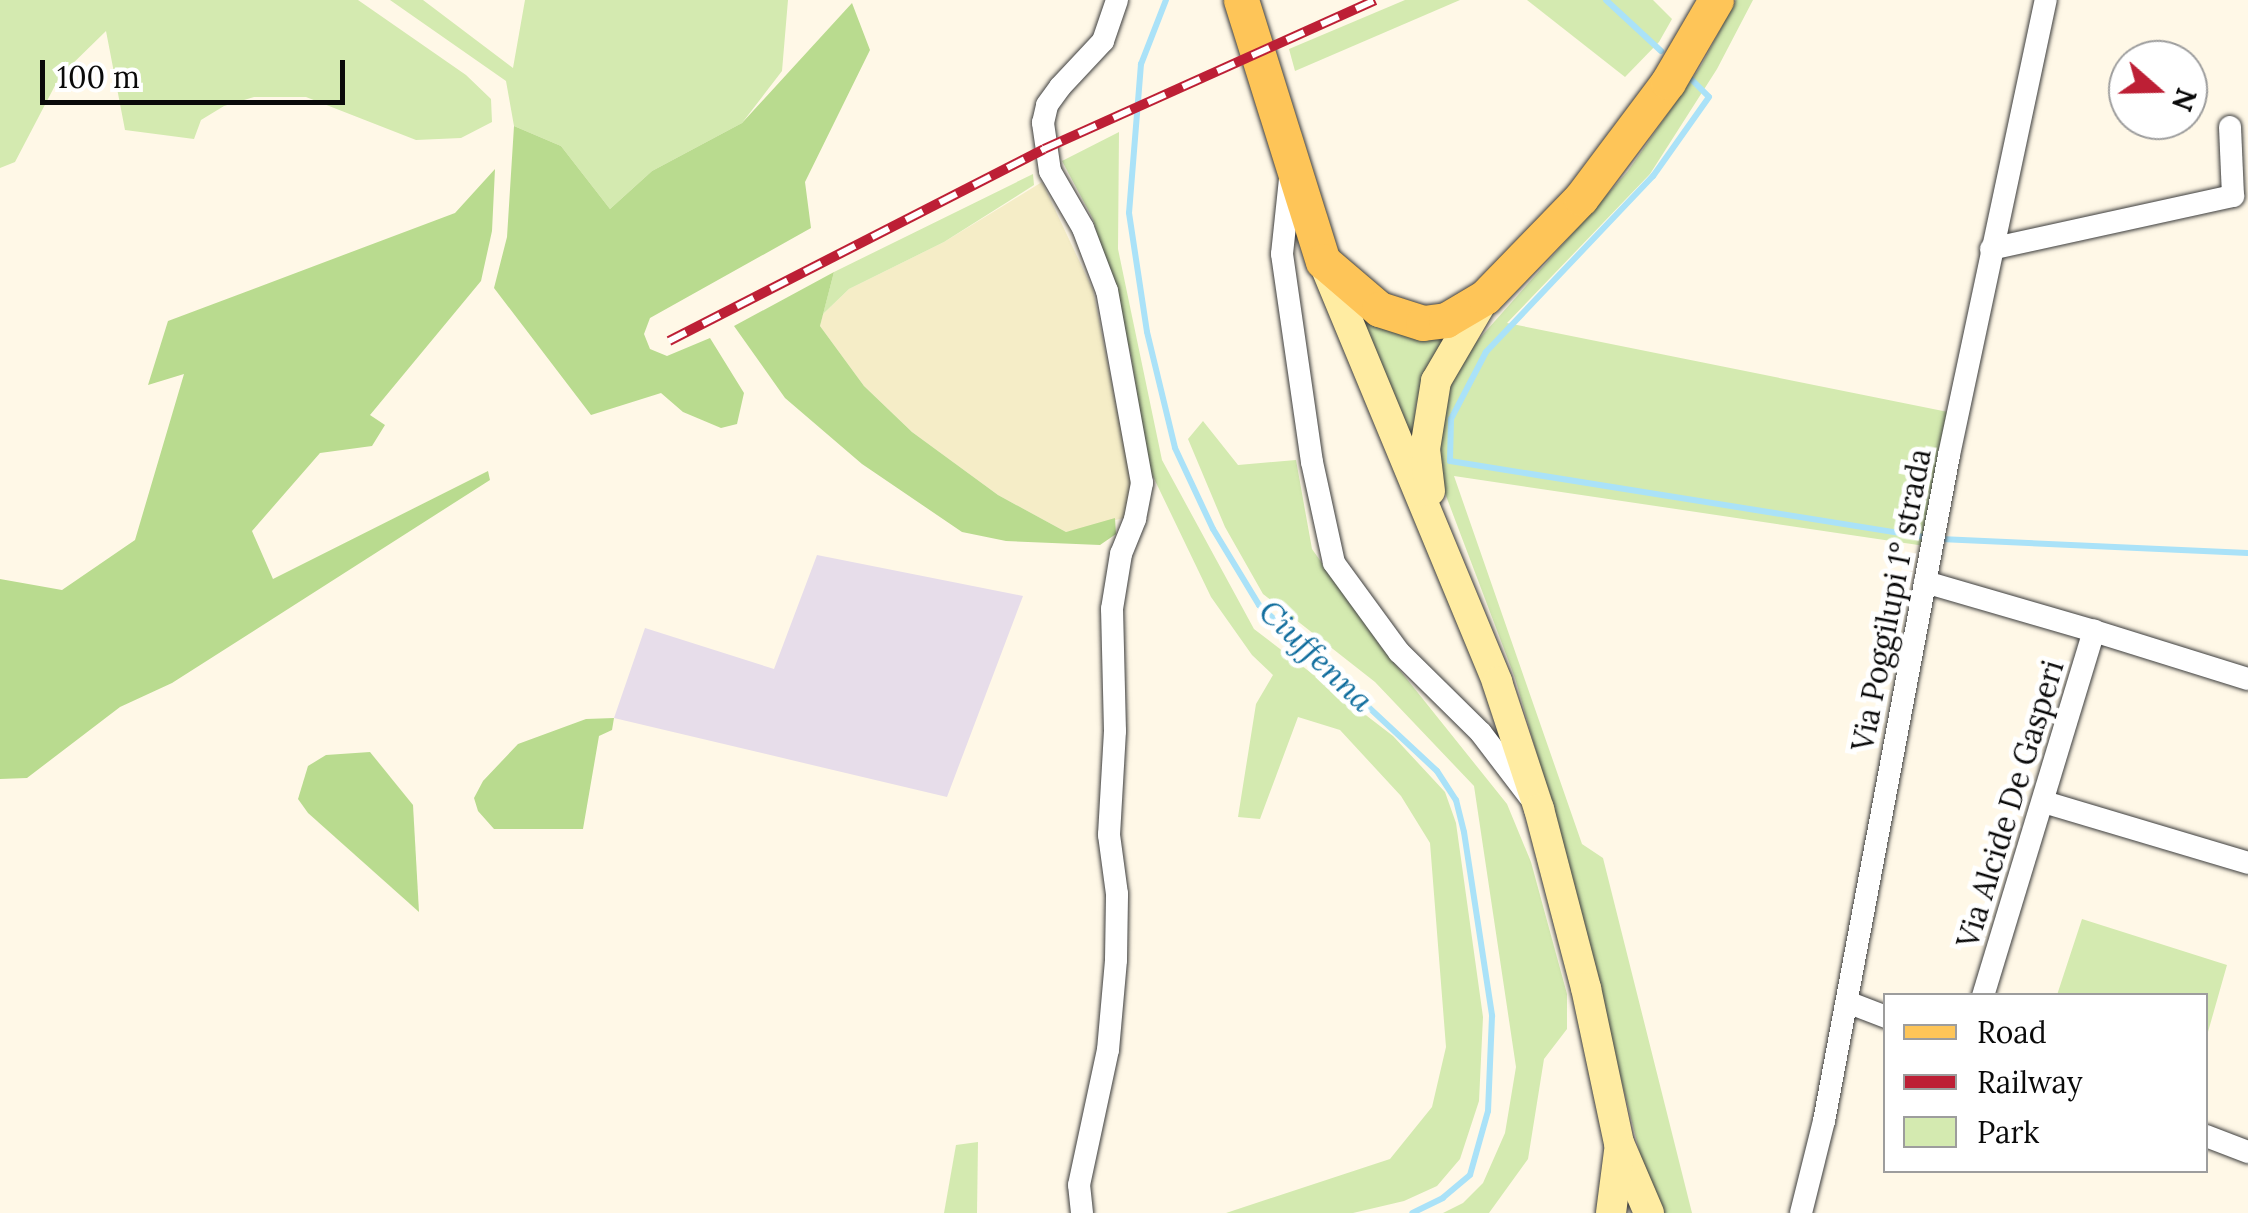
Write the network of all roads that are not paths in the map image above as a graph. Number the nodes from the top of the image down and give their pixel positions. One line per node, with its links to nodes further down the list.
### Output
1 (1117, 0): 23 (street)
2 (1716, 0): 9 (main road)
3 (2046, 0): 7 (street, Via Poggilupi 1° strada)
4 (1241, 2): 6 (main road)
5 (2230, 127): 7 (street)
6 (1292, 166): 8 (main road); 15 (street)
7 (1992, 249): 11 (street, Via Poggilupi 1° strada)
8 (1323, 261): 9 (main road); 10 (main road)
9 (1485, 297): 10 (main road)
10 (1434, 524): 15 (main road)
11 (1925, 582): 12 (street, Via Alcide De Gasperi); 18 (street, Via Poggilupi 1° strada)
12 (2094, 631): 13 (street, Via Alcide De Gasperi); 14 (street, Via Alcide De Gasperi)
13 (2248, 679)
14 (2044, 802): 16 (street); 17 (street, Via Alcide De Gasperi)
15 (1539, 810): 21 (main road)
16 (2248, 864)
17 (1984, 993)
18 (1847, 1002): 19 (street); 26 (street, Via Poggilupi 1° strada)
19 (1883, 1016)
20 (2208, 1137): 22 (street)
21 (1620, 1143): 24 (main road); 25 (main road)
22 (2248, 1152)
23 (1082, 1213)
24 (1611, 1213)
25 (1648, 1213)
26 (1801, 1213)

